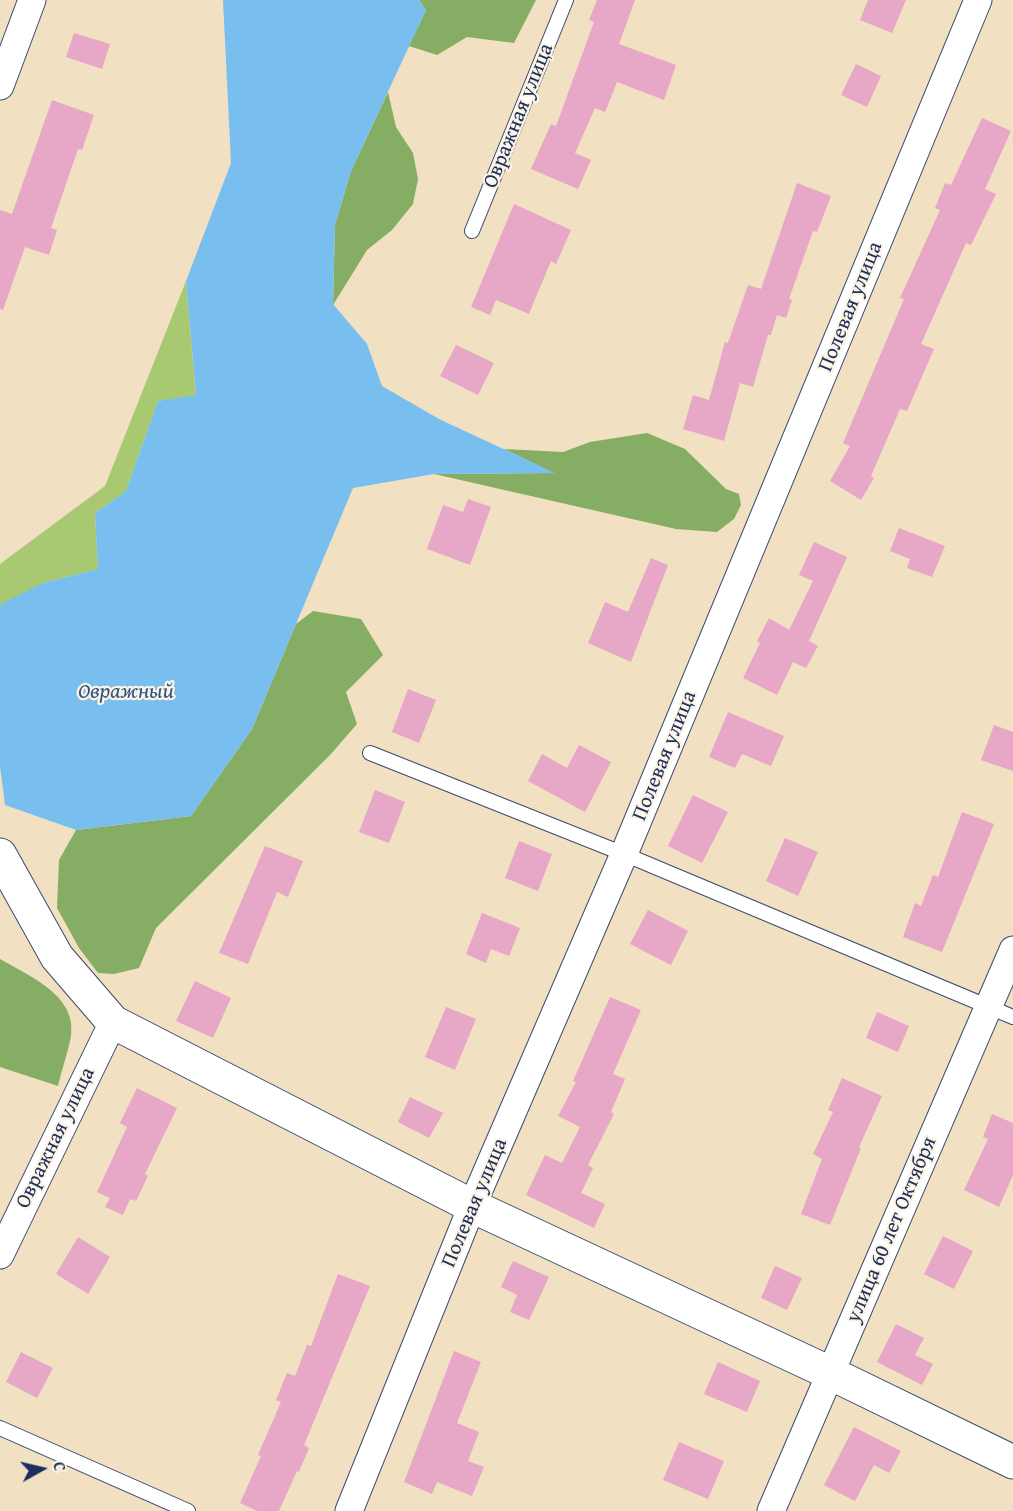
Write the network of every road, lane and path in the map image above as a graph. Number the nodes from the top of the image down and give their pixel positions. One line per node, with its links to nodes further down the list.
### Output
1 (32, 0): 4 (street)
2 (566, 0): 5 (lane, Овражная улица)
3 (978, 0): 7 (street, Полевая улица)
4 (0, 86)
5 (472, 231)
6 (370, 753): 7 (lane)
7 (624, 854): 10 (lane); 13 (street, Полевая улица)
8 (0, 855): 12 (street)
9 (1013, 950): 10 (street, улица 60 лет Октября)
10 (988, 1006): 11 (lane); 15 (street, улица 60 лет Октября)
11 (1013, 1017)
12 (113, 1022): 13 (street); 14 (street, Овражная улица)
13 (472, 1206): 15 (street); 19 (street, Полевая улица)
14 (0, 1255)
15 (830, 1373): 17 (street); 20 (street, улица 60 лет Октября)
16 (0, 1428): 18 (lane)
17 (1013, 1462)
18 (188, 1511)
19 (349, 1511)
20 (771, 1511)

